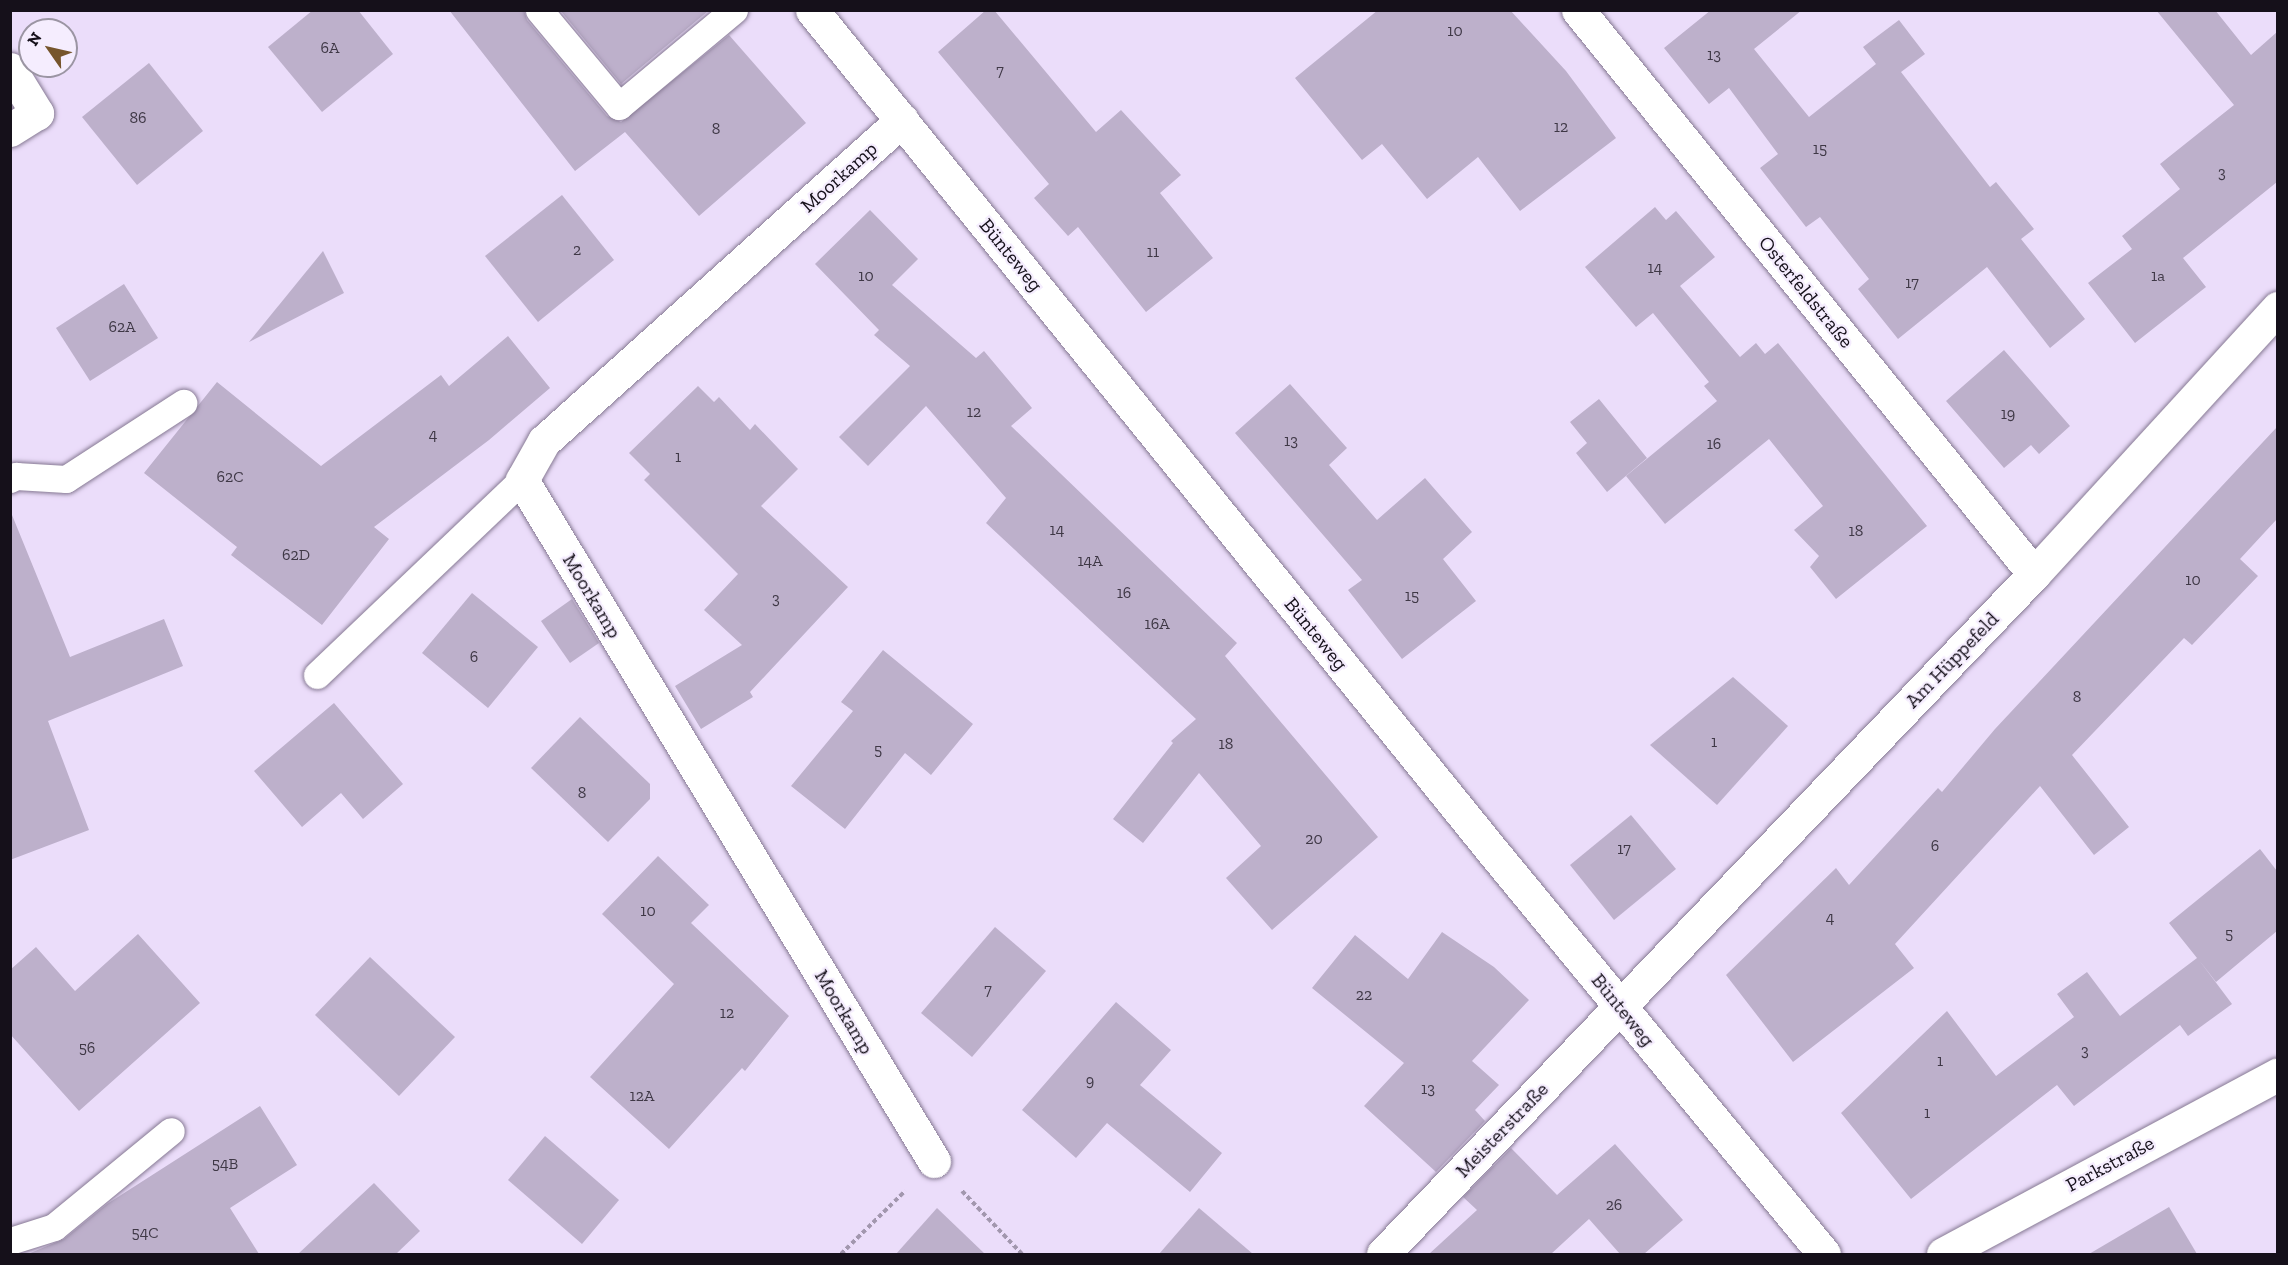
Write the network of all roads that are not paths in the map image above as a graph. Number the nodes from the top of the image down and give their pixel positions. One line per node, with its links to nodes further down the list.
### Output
1 (539, 10): 2 (lane)
2 (734, 10)
3 (812, 10): 6 (street, Bünteweg)
4 (1578, 10): 12 (street, Osterfeldstraße)
5 (10, 69): 7 (street)
6 (902, 120): 11 (street, Moorkamp); 14 (street, Bünteweg)
7 (10, 130)
8 (2277, 308): 12 (street, Am Hüppefeld)
9 (183, 403): 10 (lane)
10 (10, 479)
11 (522, 480): 13 (lane); 17 (street, Moorkamp)
12 (2034, 574): 14 (street, Am Hüppefeld)
13 (317, 675)
14 (1620, 1006): 19 (street, Meisterstraße); 20 (street, Bünteweg)
15 (2277, 1074): 21 (street, Parkstraße)
16 (171, 1131): 18 (lane)
17 (934, 1161)
18 (10, 1241)
19 (1383, 1254)
20 (1824, 1254)
21 (1943, 1254)

